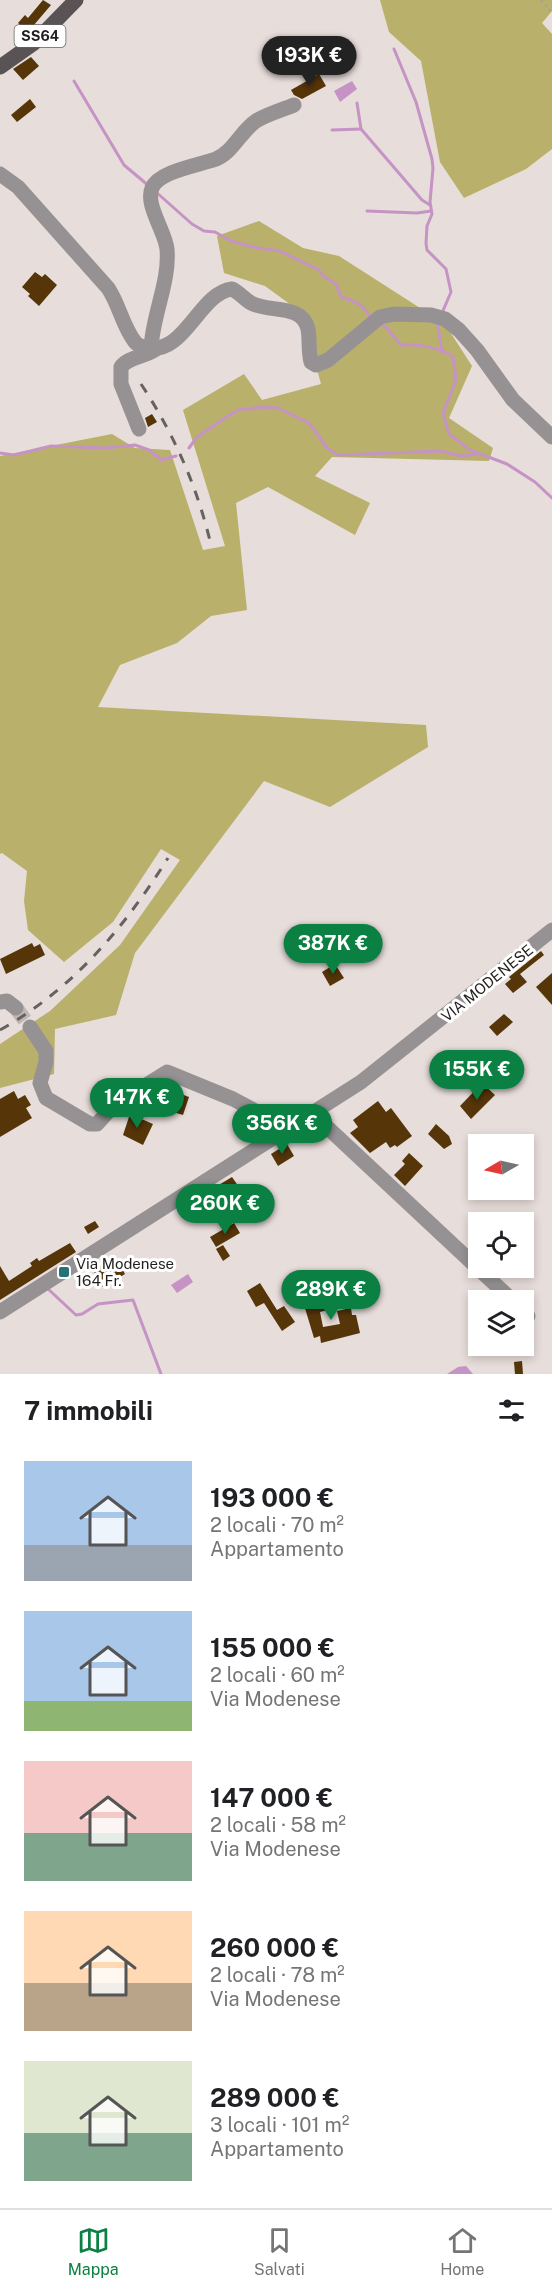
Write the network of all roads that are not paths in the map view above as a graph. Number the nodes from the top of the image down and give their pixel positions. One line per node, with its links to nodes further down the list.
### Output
1 (76, 0): 2 (main road, SS64)
2 (0, 67)
3 (294, 105): 5 (street)
4 (0, 174): 5 (street)
5 (154, 349): 6 (street); 7 (street)
6 (139, 429)
7 (552, 437)
8 (552, 930): 12 (street, VIA MODENESE)
9 (0, 1002): 10 (street)
10 (16, 1008)
11 (30, 1028): 13 (street)
12 (313, 1114): 13 (street, VIA MODENESE); 14 (street)
13 (290, 1129): 15 (street, VIA MODENESE)
14 (501, 1290)
15 (0, 1312)

